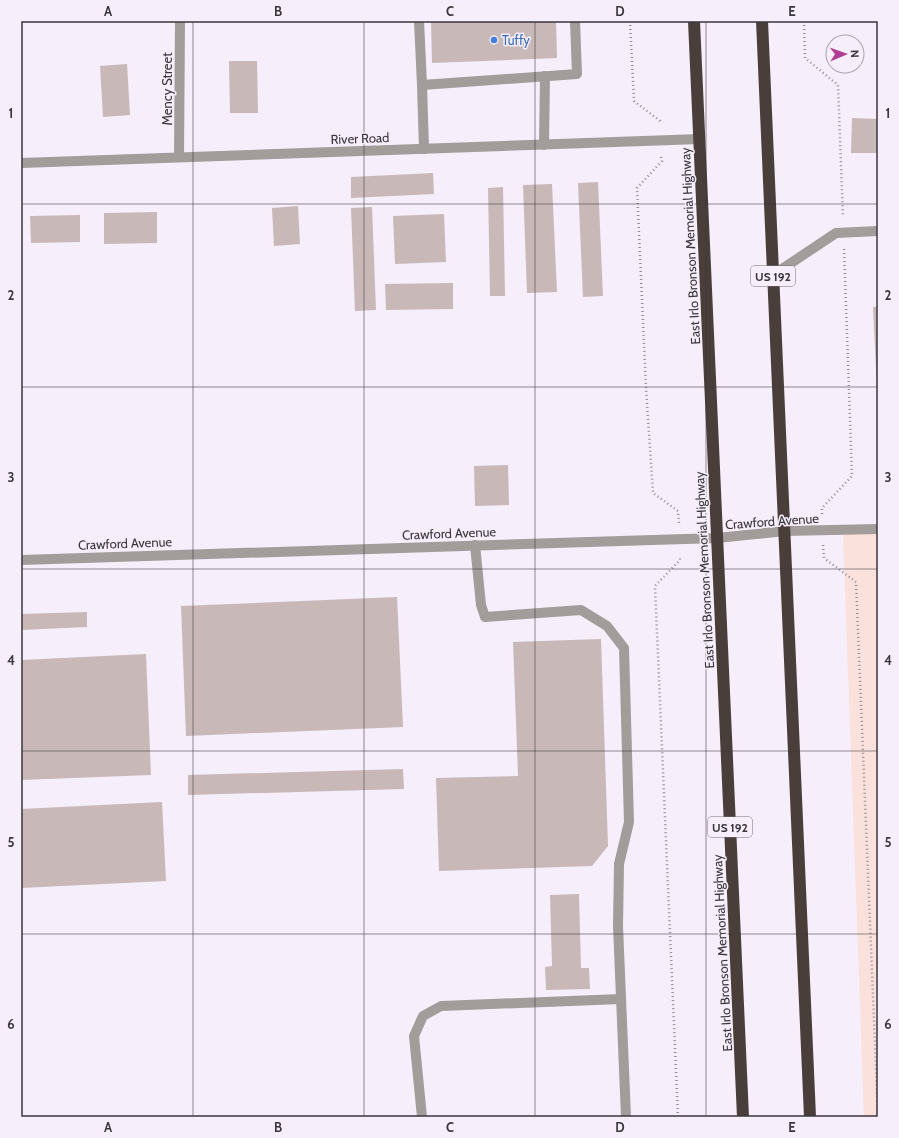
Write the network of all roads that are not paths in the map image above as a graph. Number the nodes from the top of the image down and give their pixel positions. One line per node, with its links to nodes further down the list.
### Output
1 (180, 21): 11 (street, Mency Street)
2 (419, 21): 7 (street)
3 (575, 21): 6 (street)
4 (694, 21): 8 (highway, East Irlo Bronson Memorial Highway / US 192)
5 (762, 21): 14 (highway, US 192)
6 (545, 76): 7 (street); 9 (street)
7 (422, 85): 10 (street)
8 (700, 139): 9 (street, River Road); 17 (highway, East Irlo Bronson Memorial Highway / US 192)
9 (544, 145): 10 (street, River Road)
10 (424, 149): 11 (street, River Road)
11 (180, 156): 12 (street, River Road)
12 (21, 163)
13 (878, 231): 14 (street)
14 (773, 276): 16 (highway, US 192)
15 (878, 529): 16 (street, Crawford Avenue)
16 (785, 531): 17 (street, Crawford Avenue); 24 (highway, US 192)
17 (717, 538): 18 (street, Crawford Avenue); 21 (highway, East Irlo Bronson Memorial Highway / US 192)
18 (475, 545): 19 (street, Crawford Avenue); 20 (street)
19 (21, 560)
20 (621, 999): 22 (street); 23 (street)
21 (744, 1116)
22 (422, 1117)
23 (626, 1117)
24 (810, 1117)

